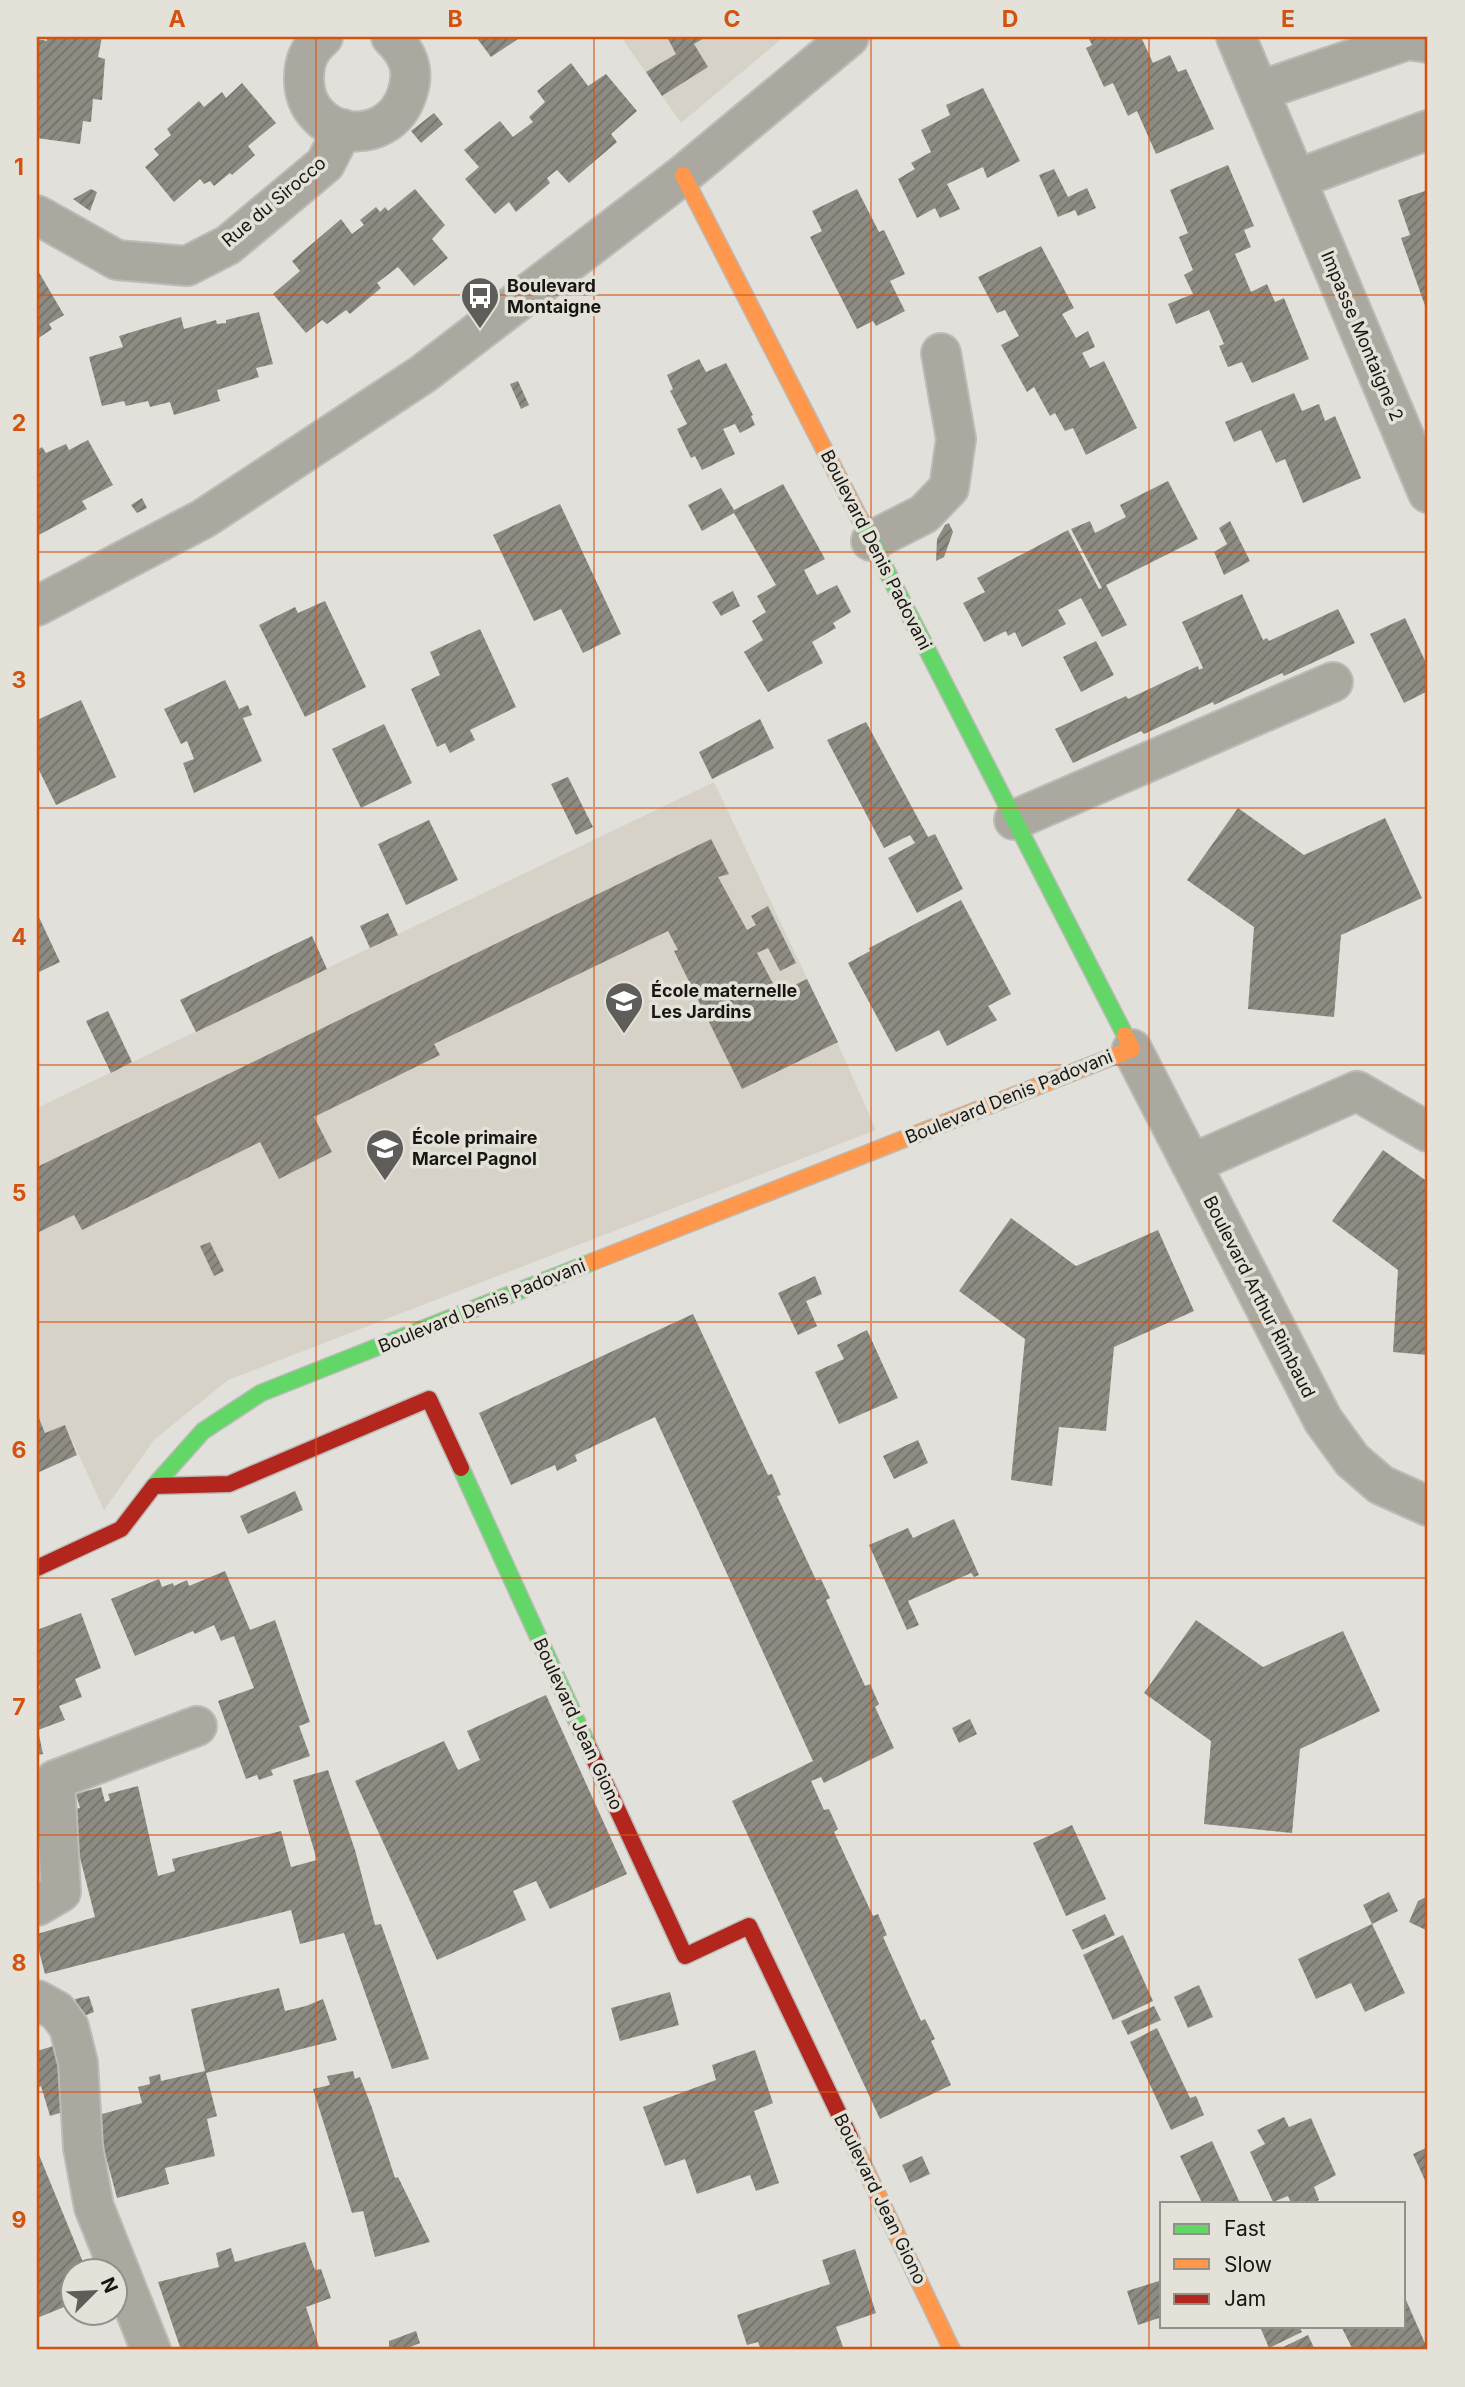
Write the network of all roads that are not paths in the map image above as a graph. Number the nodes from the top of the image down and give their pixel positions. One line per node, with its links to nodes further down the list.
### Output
1 (323, 37): 7 (street)
2 (391, 37): 7 (street)
3 (849, 37): 9 (street)
4 (1236, 37): 6 (street, Impasse Montaigne 2)
5 (1428, 43): 6 (street)
6 (1259, 91): 10 (street, Impasse Montaigne 2)
7 (343, 129): 11 (street, Rue du Sirocco)
8 (1428, 130): 10 (street)
9 (683, 175): 14 (street, Boulevard Denis Padovani); 15 (street)
10 (1297, 179): 13 (street, Impasse Montaigne 2)
11 (37, 215)
12 (941, 353): 14 (street)
13 (1428, 494)
14 (871, 541): 17 (street, Boulevard Denis Padovani)
15 (37, 606)
16 (1334, 682): 17 (street)
17 (1014, 820): 18 (street, Boulevard Denis Padovani)
18 (1132, 1049): 20 (street, Boulevard Arthur Rimbaud); 21 (street, Boulevard Denis Padovani)
19 (1428, 1132): 20 (street)
20 (1191, 1164): 22 (street, Boulevard Arthur Rimbaud)
21 (154, 1486): 23 (street); 28 (street, Boulevard Jean Giono)
22 (1428, 1506)
23 (37, 1568)
24 (197, 1726): 25 (street)
25 (37, 1906)
26 (37, 2000): 27 (street)
27 (151, 2350)
28 (952, 2350)

